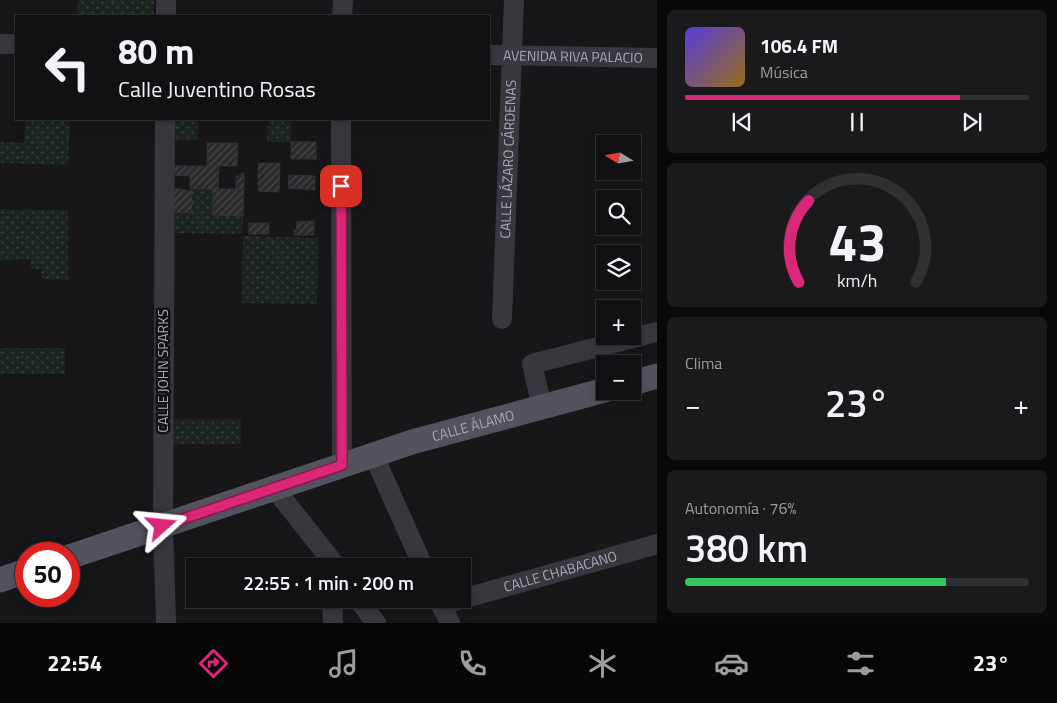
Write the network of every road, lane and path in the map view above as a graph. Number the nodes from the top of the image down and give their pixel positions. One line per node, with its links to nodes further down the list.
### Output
1 (166, 0): 4 (street)
2 (343, 0): 5 (street)
3 (514, 0): 9 (street, CALLE LÁZARO CÁRDENAS)
4 (166, 15)
5 (342, 15)
6 (0, 44): 7 (street)
7 (15, 44)
8 (490, 55): 9 (street, AVENIDA RIVA PALACIO)
9 (511, 56): 10 (street, AVENIDA RIVA PALACIO); 13 (street, CALLE LÁZARO CÁRDENAS)
10 (657, 58)
11 (165, 120): 22 (street, CALLE JOHN SPARKS)
12 (341, 120): 20 (street)
13 (502, 319)
14 (657, 332): 18 (street)
15 (657, 376): 16 (main road)
16 (641, 380)
17 (596, 392): 18 (main road, CALLE ÁLAMO)
18 (542, 407): 19 (main road, CALLE ÁLAMO)
19 (372, 454): 20 (main road, CALLE ÁLAMO); 26 (street)
20 (342, 465): 21 (main road, CALLE ÁLAMO)
21 (275, 488): 22 (main road, CALLE ÁLAMO); 25 (street)
22 (162, 526): 24 (main road, CALLE ÁLAMO); 33 (street, CALLE JOHN SPARKS)
23 (657, 544): 29 (street, CALLE CHABACANO)
24 (80, 553)
25 (328, 558)
26 (419, 558)
27 (15, 575): 28 (main road)
28 (0, 580)
29 (471, 594)
30 (332, 608): 34 (street)
31 (365, 608): 35 (street)
32 (443, 608): 36 (street)
33 (166, 623)
34 (333, 623)
35 (376, 623)
36 (450, 623)

